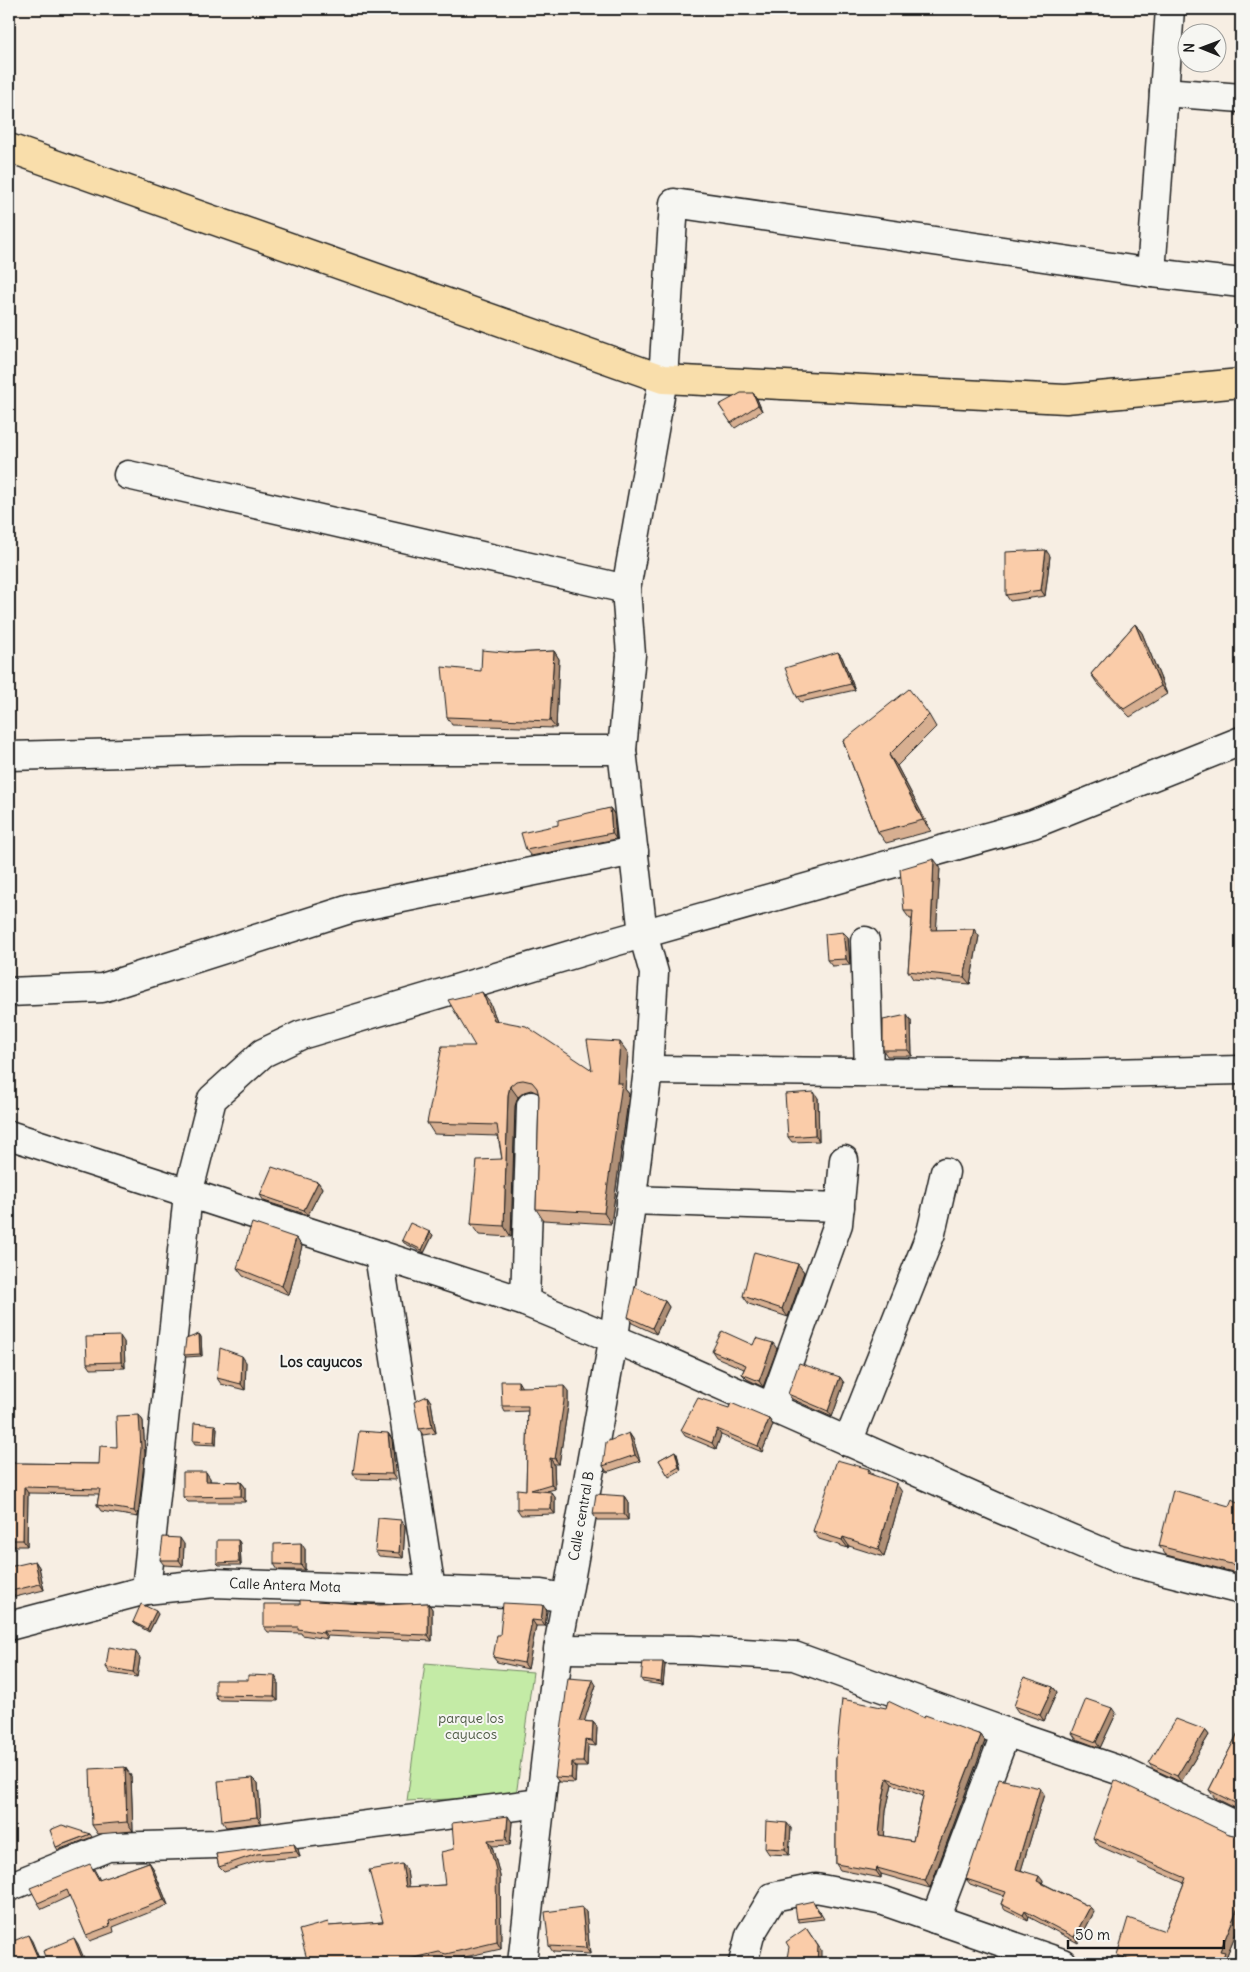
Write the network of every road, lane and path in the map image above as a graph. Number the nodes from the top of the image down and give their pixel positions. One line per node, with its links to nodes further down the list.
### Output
1 (1170, 9): 2 (street)
2 (1164, 92): 3 (street); 5 (street)
3 (1241, 98)
4 (9, 148): 7 (main road)
5 (1151, 273): 6 (street); 7 (street, Calle central B)
6 (1241, 283)
7 (662, 379): 8 (main road); 10 (street, Calle central B)
8 (1241, 383)
9 (128, 475): 10 (street)
10 (626, 589): 12 (street, Calle central B)
11 (1241, 741): 15 (street)
12 (622, 750): 13 (street); 14 (street, Calle central B)
13 (9, 756)
14 (634, 851): 15 (street, Calle central B); 17 (street)
15 (642, 934): 18 (street, Calle central B); 25 (street)
16 (865, 941): 20 (street)
17 (9, 992)
18 (648, 1070): 20 (street); 26 (street, Calle central B)
19 (1241, 1070): 20 (street)
20 (869, 1072)
21 (532, 1106): 29 (street)
22 (9, 1135): 25 (street)
23 (844, 1160): 27 (street)
24 (945, 1172): 31 (street)
25 (188, 1194): 28 (street); 32 (street)
26 (631, 1200): 27 (street); 35 (street, Calle central B)
27 (840, 1207): 30 (street)
28 (379, 1255): 29 (street); 33 (street)
29 (525, 1302): 30 (street)
30 (772, 1408): 31 (street)
31 (848, 1442): 34 (street)
32 (146, 1590): 33 (street, Calle Antera Mota); 36 (street, Calle Antera Mota)
33 (431, 1590): 35 (street, Calle Antera Mota)
34 (1241, 1590)
35 (566, 1598): 37 (street, Calle central B)
36 (9, 1626)
37 (558, 1649): 38 (street); 39 (street, Calle central B)
38 (1008, 1733): 40 (street); 42 (street)
39 (540, 1803): 41 (street); 43 (street, Calle central B)
40 (1241, 1828)
41 (9, 1887)
42 (935, 1918): 44 (street); 45 (street)
43 (522, 1963)
44 (743, 1963)
45 (1062, 1963)

